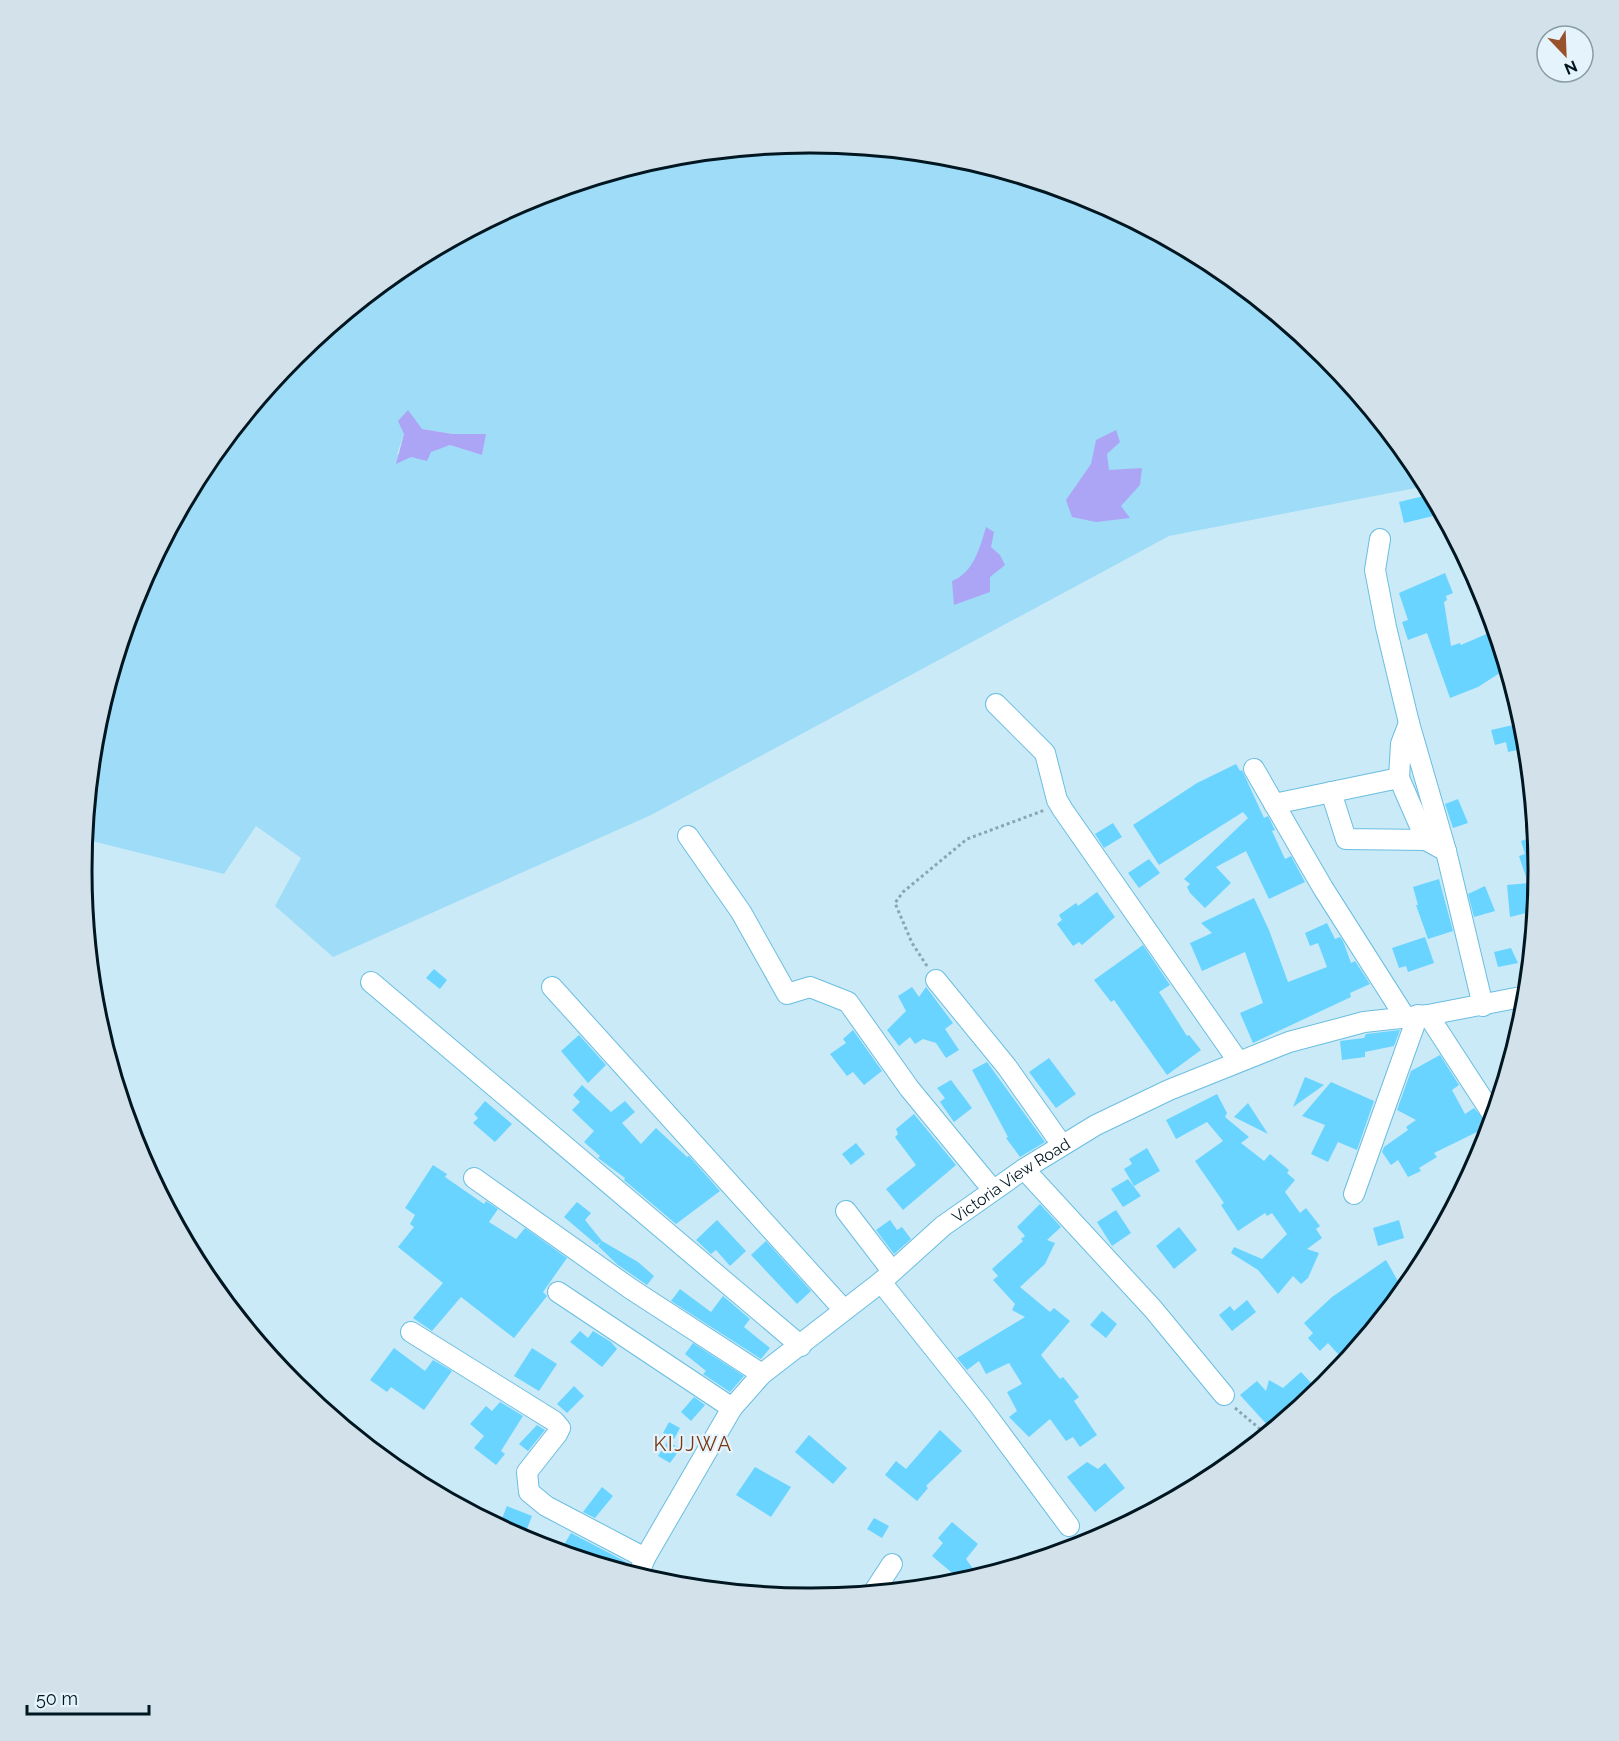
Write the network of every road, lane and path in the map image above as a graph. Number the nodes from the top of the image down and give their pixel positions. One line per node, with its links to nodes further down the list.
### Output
1 (1380, 539): 3 (street)
2 (996, 704): 7 (street)
3 (1408, 723): 5 (street); 11 (street)
4 (1254, 770): 8 (street)
5 (1399, 778): 6 (street); 10 (street)
6 (1331, 792): 8 (street); 10 (street)
7 (1060, 804): 12 (path); 18 (street)
8 (1274, 804): 17 (street)
9 (688, 836): 23 (street)
10 (1426, 840): 11 (street)
11 (1446, 850): 16 (street)
12 (936, 980): 20 (street)
13 (370, 982): 30 (street)
14 (552, 987): 28 (street)
15 (1516, 998): 16 (street, Victoria View Road)
16 (1483, 1006): 17 (street, Victoria View Road)
17 (1417, 1016): 18 (street, Victoria View Road); 19 (street); 24 (street)
18 (1238, 1061): 20 (street, Victoria View Road)
19 (1487, 1107)
20 (1062, 1145): 21 (street, Victoria View Road)
21 (1024, 1169): 23 (street, Victoria View Road); 32 (street)
22 (474, 1178): 31 (street)
23 (992, 1189): 26 (street, Victoria View Road)
24 (1354, 1194)
25 (846, 1211): 26 (street)
26 (886, 1277): 28 (street, Victoria View Road); 35 (street)
27 (558, 1292): 33 (street)
28 (844, 1310): 30 (street, Victoria View Road)
29 (411, 1332): 37 (street)
30 (801, 1346): 31 (street, Victoria View Road)
31 (762, 1374): 33 (street, Victoria View Road)
32 (1224, 1395): 34 (path)
33 (732, 1408): 37 (street, Victoria View Road)
34 (1260, 1429)
35 (1069, 1526)
36 (892, 1564): 38 (street)
37 (641, 1567)
38 (878, 1585)

